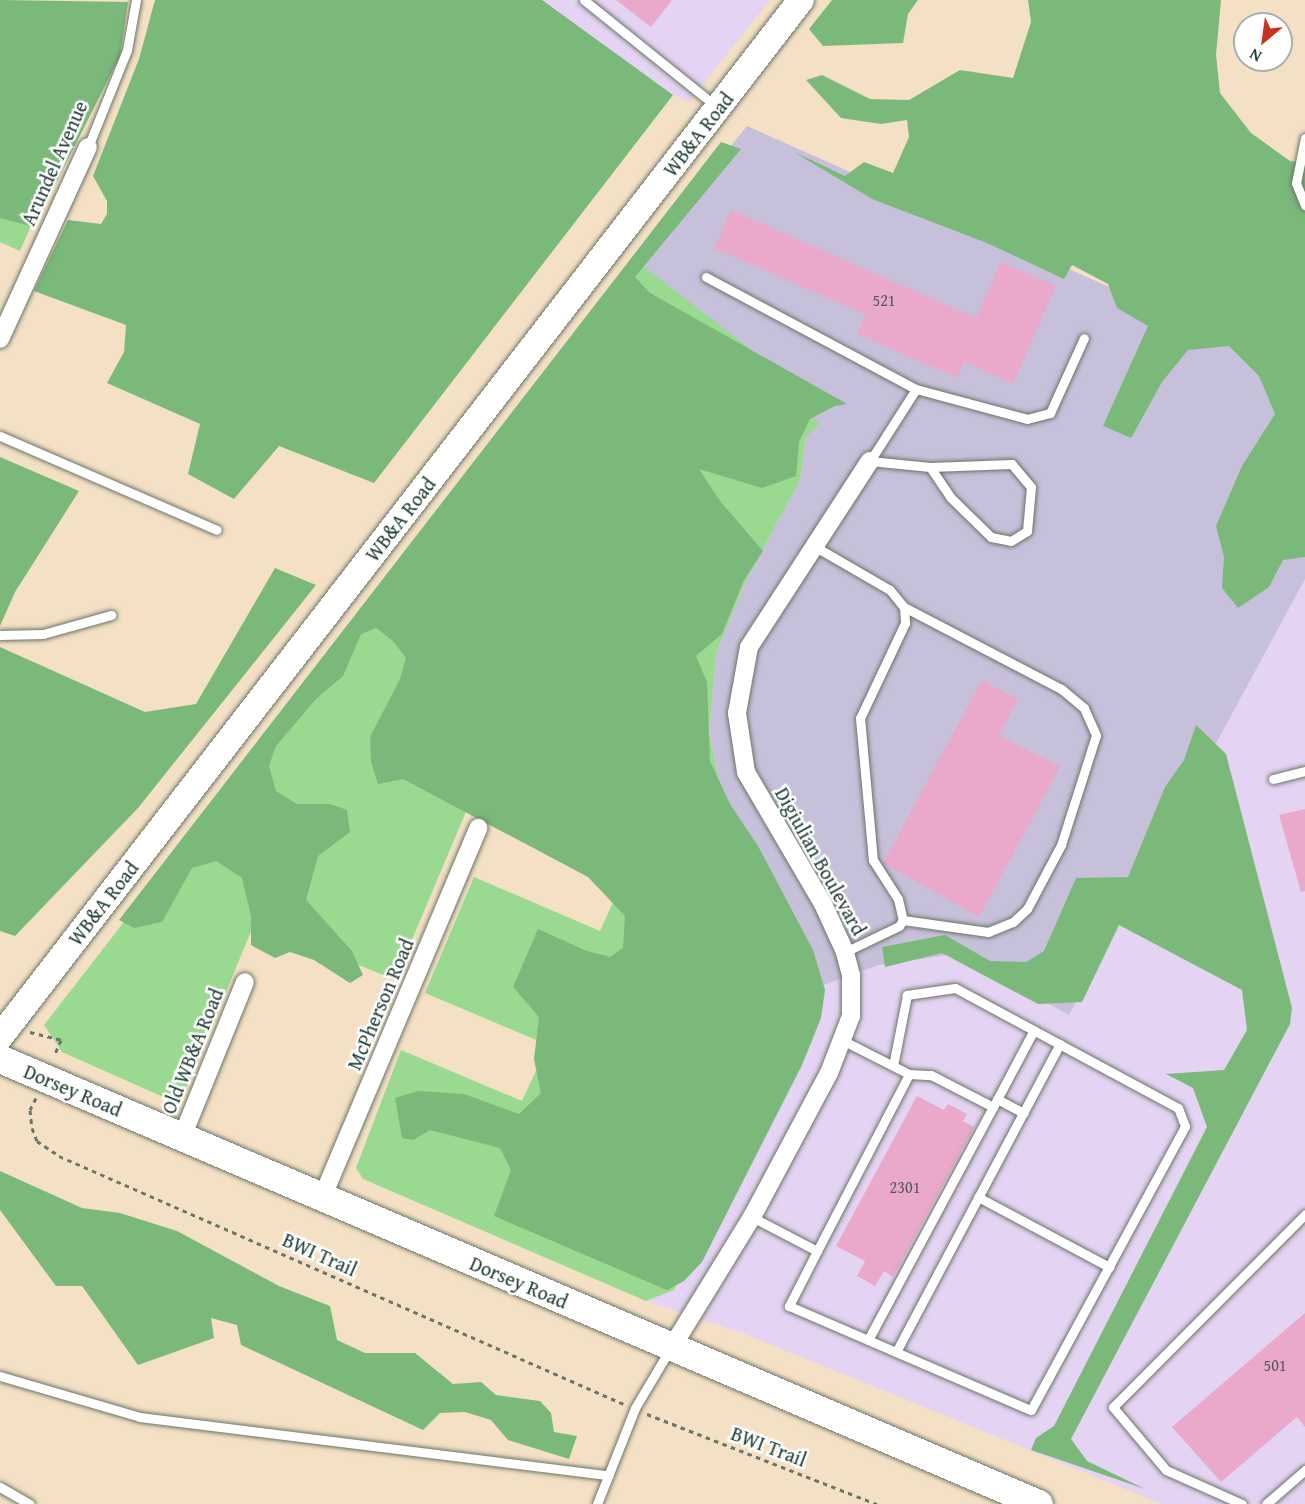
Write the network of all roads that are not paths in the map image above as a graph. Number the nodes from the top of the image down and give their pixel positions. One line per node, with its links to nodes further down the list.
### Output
1 (136, 0): 6 (lane, Arundel Avenue)
2 (584, 0): 4 (lane)
3 (801, 0): 4 (street, WB&A Road)
4 (718, 108): 27 (street, WB&A Road)
5 (1305, 138): 7 (lane)
6 (88, 147): 10 (street, Arundel Avenue)
7 (1305, 205)
8 (706, 277): 11 (lane)
9 (1084, 338): 11 (lane)
10 (0, 339)
11 (916, 388): 13 (lane)
12 (0, 436): 15 (lane)
13 (870, 461): 14 (lane); 16 (street, Digiulian Boulevard)
14 (930, 467): 14 (lane)
15 (217, 530)
16 (814, 546): 17 (lane); 24 (street, Digiulian Boulevard)
17 (903, 607): 23 (lane); 23 (lane)
18 (111, 615): 19 (lane)
19 (0, 635)
20 (1305, 771): 21 (lane)
21 (1273, 779)
22 (478, 828): 37 (street, McPherson Road)
23 (903, 920): 24 (lane)
24 (845, 952): 28 (street, Digiulian Boulevard)
25 (245, 982): 35 (street, Old WB&A Road)
26 (1034, 1030): 29 (lane); 31 (lane); 33 (lane)
27 (0, 1037)
28 (844, 1041): 31 (lane); 39 (street, Digiulian Boulevard)
29 (1060, 1044): 34 (lane); 41 (lane)
30 (0, 1059): 35 (main road, Dorsey Road)
31 (893, 1066): 32 (lane)
32 (909, 1074): 33 (lane); 40 (lane)
33 (995, 1103): 34 (lane); 42 (lane)
34 (1023, 1113): 36 (lane)
35 (182, 1137): 37 (main road, Dorsey Road)
36 (978, 1197): 41 (lane); 44 (lane)
37 (322, 1198): 43 (main road, Dorsey Road)
38 (1305, 1214): 52 (lane)
39 (752, 1217): 40 (lane); 43 (street, Digiulian Boulevard)
40 (817, 1251): 42 (lane)
41 (1109, 1267): 44 (lane)
42 (868, 1340): 44 (lane)
43 (672, 1347): 47 (lane); 51 (main road, Dorsey Road)
44 (896, 1352)
45 (0, 1376): 47 (lane)
46 (1305, 1470): 53 (lane)
47 (608, 1475): 50 (lane)
48 (0, 1487): 49 (lane)
49 (30, 1504)
50 (597, 1504)
51 (1039, 1504)
52 (1242, 1504)
53 (1266, 1504)

